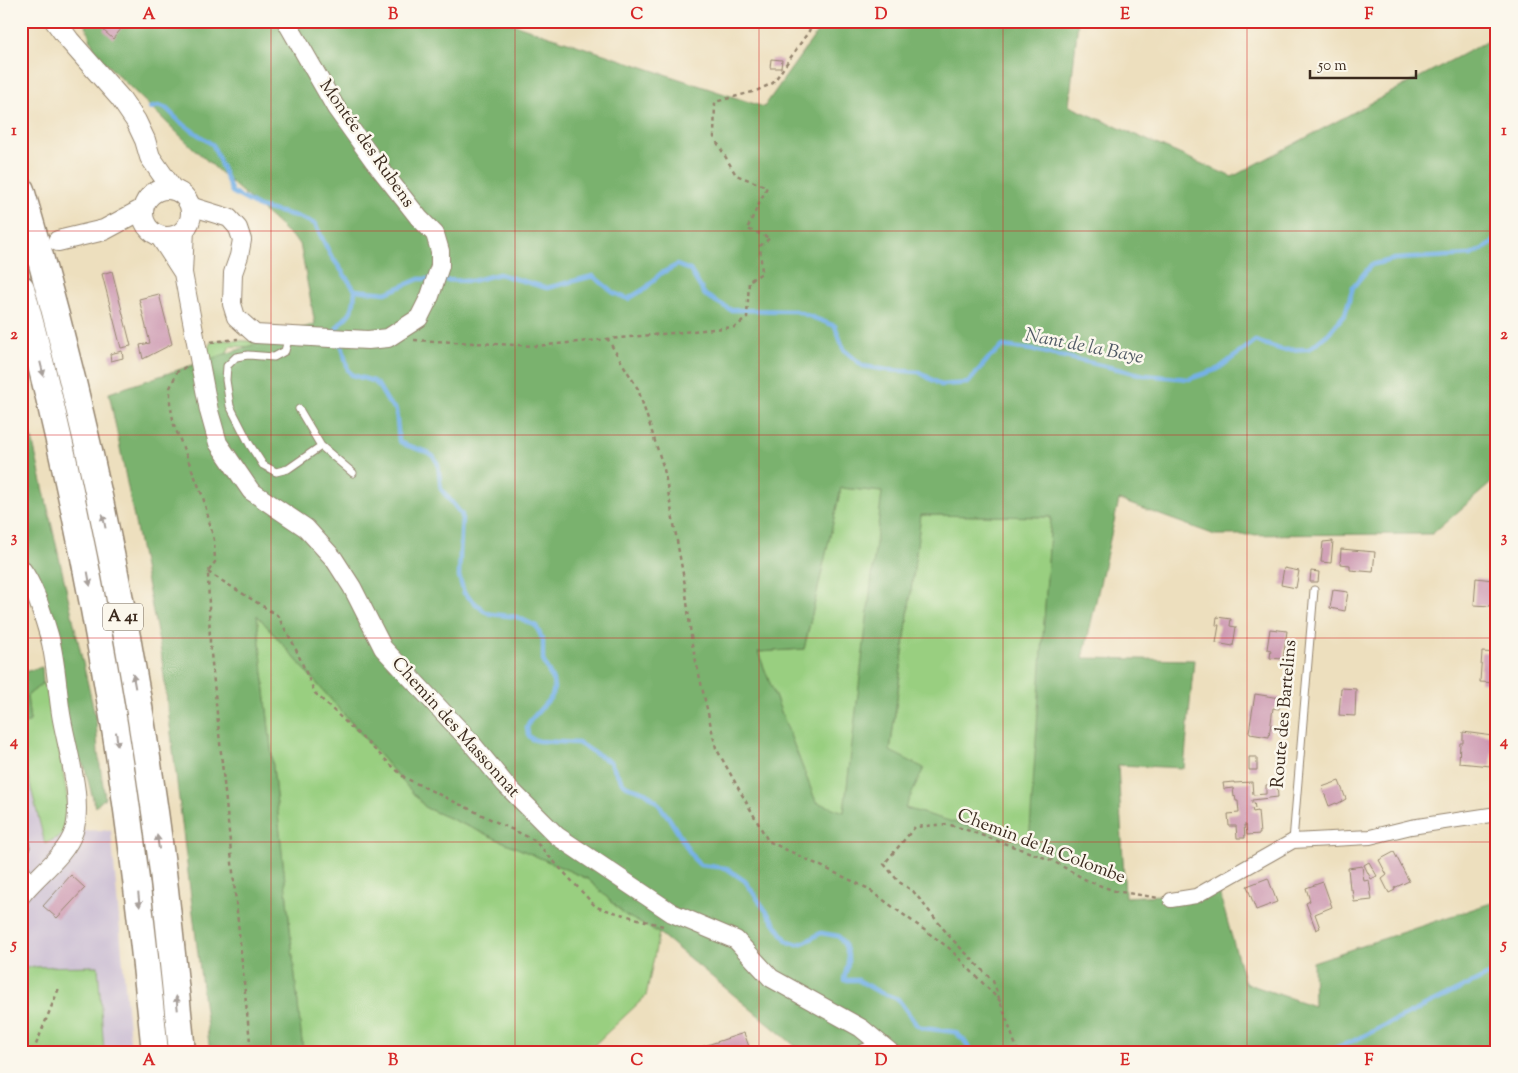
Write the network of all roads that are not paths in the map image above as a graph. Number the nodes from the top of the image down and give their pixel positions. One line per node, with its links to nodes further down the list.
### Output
1 (55, 21): 3 (main road)
2 (286, 21): 13 (street, Montée des Rubens)
3 (150, 157): 5 (main road); 6 (main road)
4 (21, 190): 30 (highway, A 41, one-way to 4)
5 (173, 190): 6 (main road); 7 (main road)
6 (145, 204): 8 (main road); 9 (main road)
7 (188, 219): 9 (main road); 11 (street, Chemin des Massonnat); 13 (street)
8 (104, 230): 9 (main road); 10 (main road)
9 (154, 232): 11 (street, Chemin des Massonnat)
10 (58, 241)
11 (183, 274): 28 (street, Chemin des Massonnat)
12 (21, 288): 29 (highway, A 41, one-way to 29)
13 (289, 336): 15 (lane)
14 (299, 409): 15 (lane)
15 (321, 446): 16 (lane)
16 (353, 473)
17 (21, 560): 18 (street)
18 (26, 574): 20 (street)
19 (1314, 590): 23 (lane, Route des Bartelins)
20 (28, 597): 25 (street)
21 (1497, 814): 23 (street)
22 (21, 819): 24 (lane)
23 (1293, 841): 27 (street)
24 (22, 862): 25 (lane)
25 (33, 882): 26 (street)
26 (21, 896)
27 (1171, 900)
28 (885, 1048): 31 (street)
29 (155, 1052)
30 (182, 1052)
31 (862, 1052)

